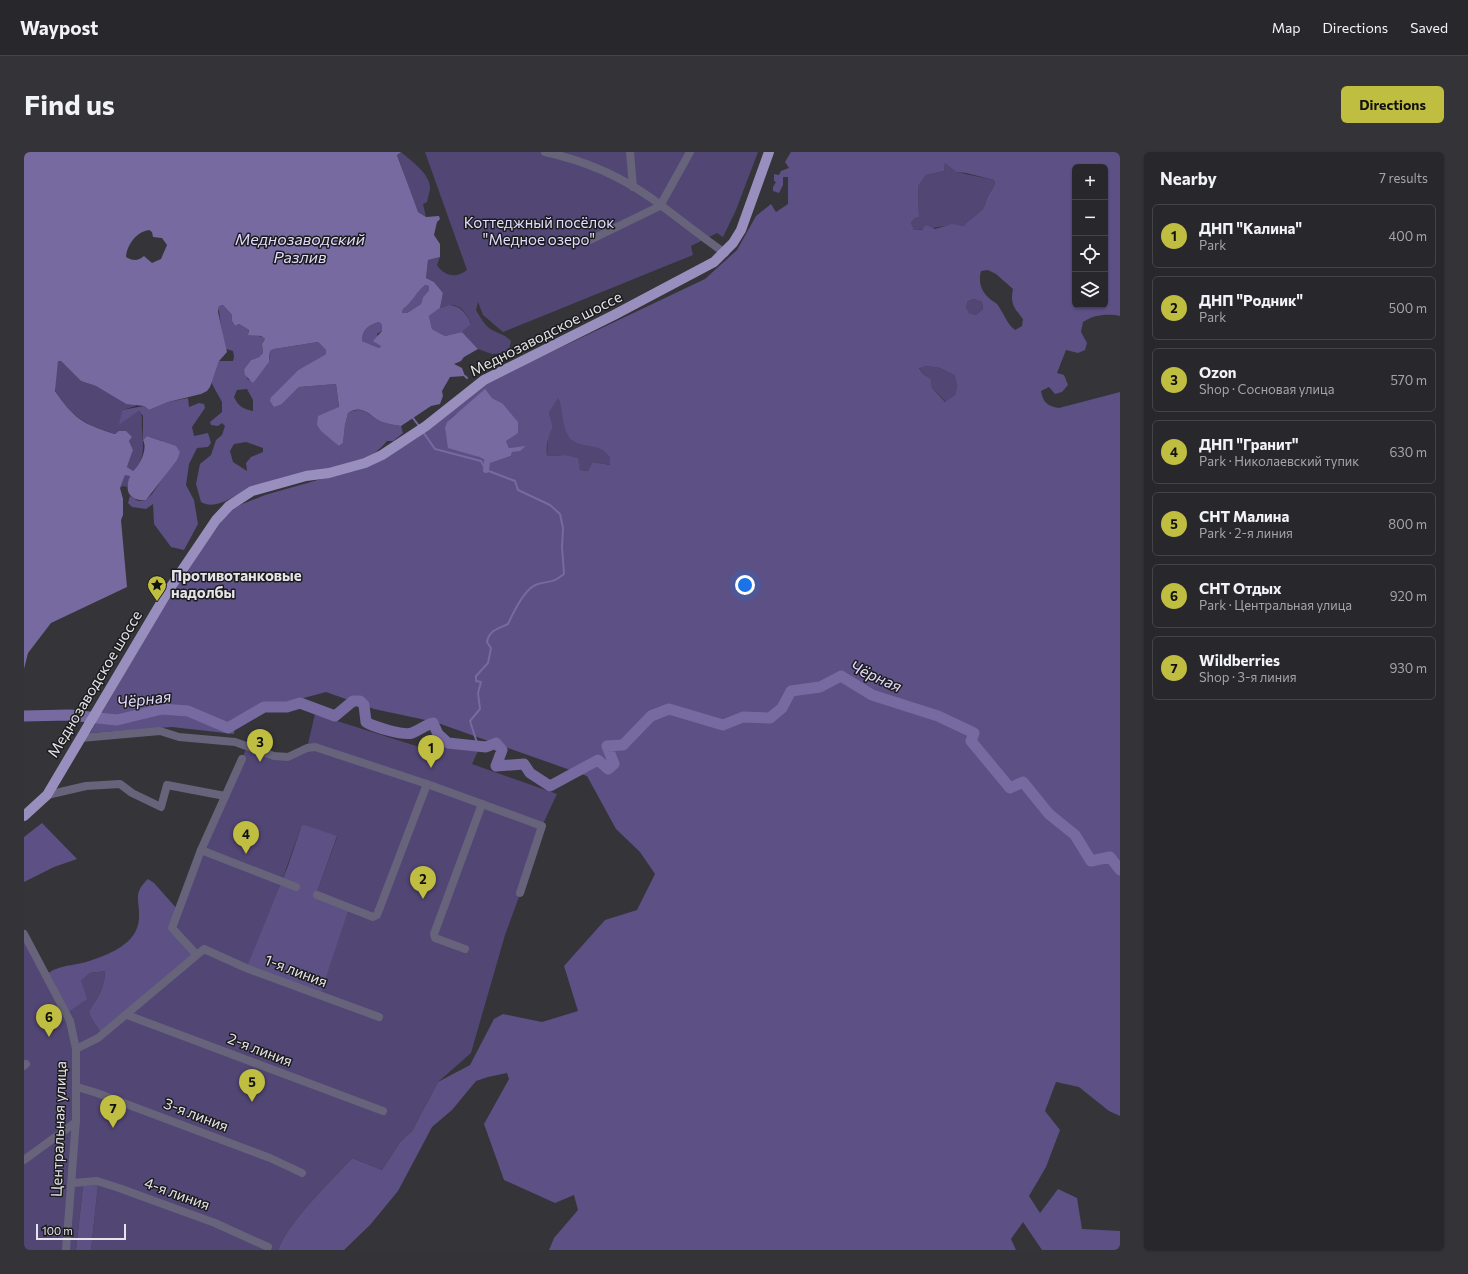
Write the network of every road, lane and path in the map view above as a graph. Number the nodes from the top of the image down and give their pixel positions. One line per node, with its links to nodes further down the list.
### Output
1 (545, 152): 5 (street)
2 (630, 152): 5 (street)
3 (690, 152): 6 (street)
4 (769, 152): 8 (main road, Меднозаводское шоссе)
5 (633, 187): 6 (street)
6 (660, 206): 7 (street); 8 (street)
7 (586, 242)
8 (725, 253): 9 (main road, Меднозаводское шоссе)
9 (81, 737): 10 (street); 12 (main road, Меднозаводское шоссе)
10 (247, 747): 11 (street); 13 (street)
11 (427, 784): 14 (street); 19 (street)
12 (47, 794): 13 (street); 15 (main road, Меднозаводское шоссе)
13 (225, 796): 16 (street)
14 (482, 804): 18 (street); 21 (street)
15 (24, 816)
16 (201, 850): 17 (street); 22 (street)
17 (296, 887)
18 (520, 893)
19 (317, 895)
20 (24, 934): 25 (street, Центральная улица)
21 (465, 949)
22 (196, 954): 23 (street); 24 (street, 1-я линия)
23 (127, 1015): 25 (street); 27 (street, 2-я линия)
24 (379, 1017)
25 (76, 1050): 26 (street, Центральная улица)
26 (77, 1087): 28 (street, Центральная улица); 30 (street, 3-я линия)
27 (383, 1111)
28 (76, 1122): 29 (street); 31 (street, Центральная улица)
29 (24, 1160)
30 (302, 1172)
31 (73, 1183): 32 (street, 4-я линия); 33 (street, Центральная улица)
32 (268, 1247)
33 (66, 1250)

